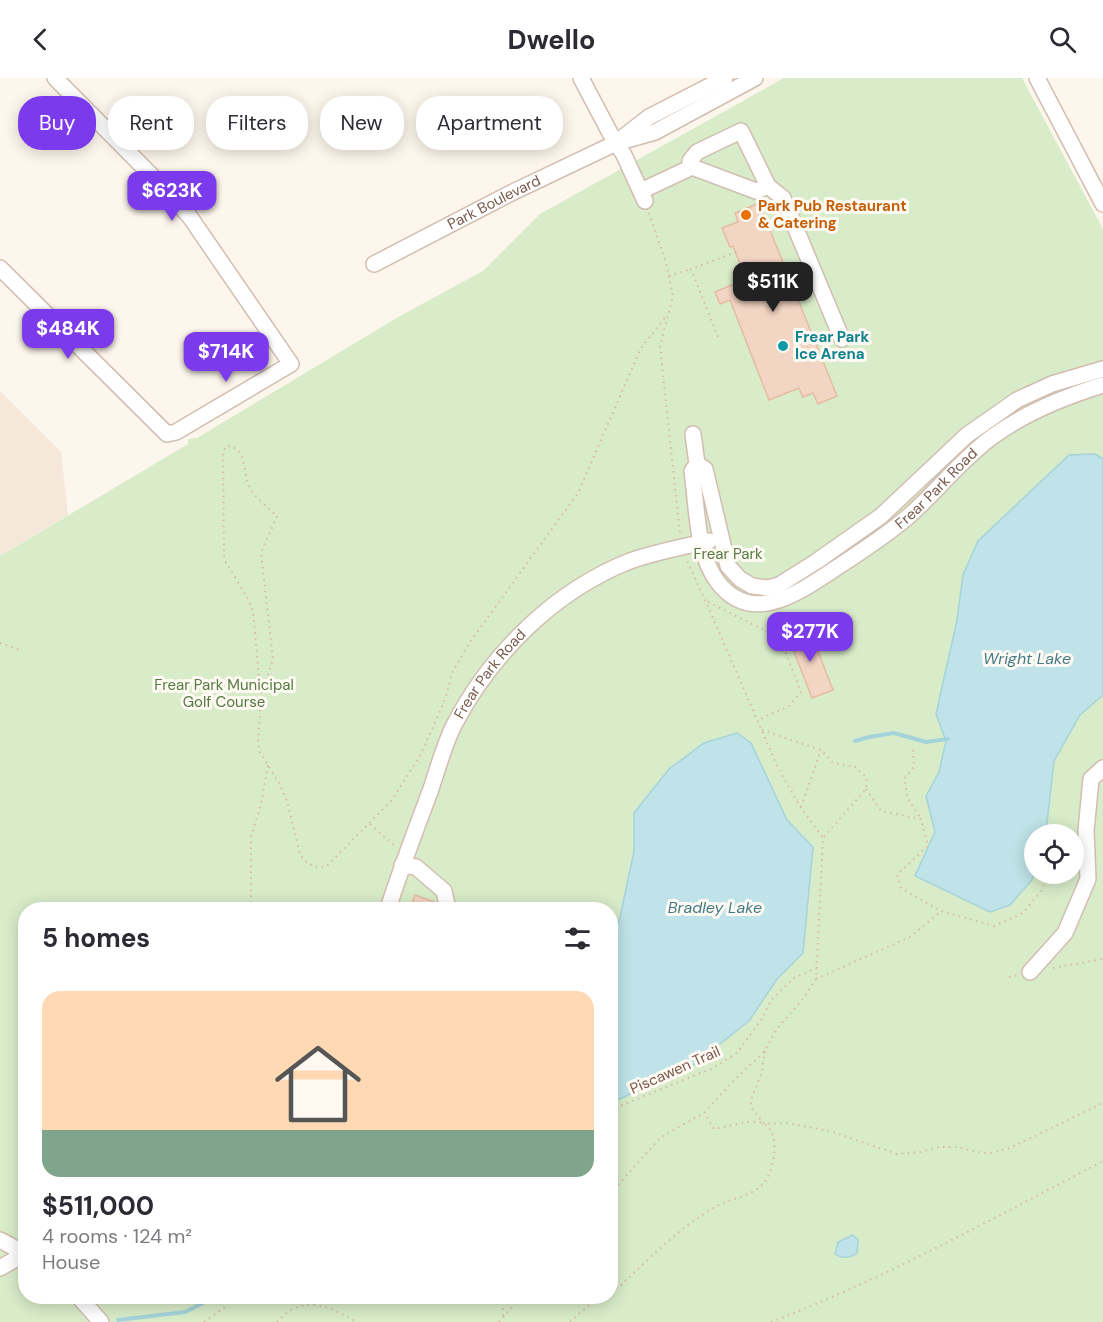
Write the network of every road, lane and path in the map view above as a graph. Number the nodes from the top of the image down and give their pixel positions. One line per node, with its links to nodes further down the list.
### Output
1 (55, 78): 14 (street)
2 (581, 78): 7 (street)
3 (726, 78): 7 (street, Park Boulevard)
4 (755, 78): 6 (street, Park Boulevard)
5 (1037, 78): 11 (street)
6 (738, 82): 7 (street, Park Boulevard)
7 (616, 143): 10 (street); 13 (street, Park Boulevard)
8 (692, 167): 9 (street); 9 (street); 10 (street)
9 (768, 186): 19 (street)
10 (643, 196): 16 (path)
11 (1103, 204)
12 (739, 251): 15 (path)
13 (374, 264)
14 (0, 268)
15 (691, 269): 16 (path); 18 (path)
16 (669, 276): 17 (path)
17 (667, 315): 25 (path); 41 (path)
18 (718, 337)
19 (842, 339)
20 (1103, 369): 24 (street, Frear Park Road)
21 (1103, 385): 26 (street, Frear Park Road)
22 (693, 434): 23 (street, Frear Park Road)
23 (697, 464): 24 (street, Frear Park Road); 26 (street, Frear Park Road)
24 (720, 538): 26 (street, Frear Park Road)
25 (680, 539)
26 (701, 542): 43 (street, Frear Park Road)
27 (684, 557): 28 (path)
28 (706, 602): 32 (path); 32 (path)
29 (0, 643): 30 (path)
30 (22, 651)
31 (261, 698): 31 (path); 36 (path)
32 (758, 720): 33 (path)
33 (762, 730): 34 (path); 39 (path)
34 (821, 750): 38 (path); 39 (path)
35 (913, 750): 40 (path)
36 (268, 765): 41 (path); 45 (path)
37 (1103, 768): 51 (street)
38 (866, 789): 40 (path); 42 (path)
39 (801, 808): 42 (path)
40 (921, 819): 48 (path)
41 (370, 825): 43 (path)
42 (823, 838): 50 (path)
43 (401, 858): 46 (street, Frear Park Road); 47 (street)
44 (1044, 884): 48 (path)
45 (251, 902)
46 (390, 902)
47 (446, 902)
48 (941, 911): 53 (path)
49 (1103, 959): 51 (path)
50 (817, 968): 53 (path); 56 (path, Piscawen Trail)
51 (1030, 972): 52 (path)
52 (1009, 977)
53 (816, 979): 54 (path)
54 (765, 1051): 57 (path); 58 (path)
55 (1103, 1102): 58 (path)
56 (618, 1107)
57 (704, 1113): 58 (path); 60 (path)
58 (764, 1124): 65 (path)
59 (1103, 1161): 78 (path)
60 (618, 1185)
61 (0, 1240): 62 (street)
62 (18, 1250)
63 (18, 1258): 64 (street)
64 (0, 1268)
65 (618, 1287)
66 (85, 1304): 72 (street)
67 (227, 1304): 73 (path)
68 (502, 1304): 71 (path)
69 (515, 1304): 71 (path)
70 (591, 1304): 77 (path)
71 (503, 1318): 76 (path)
72 (101, 1322)
73 (204, 1322)
74 (277, 1322): 75 (path)
75 (357, 1322)
76 (499, 1322)
77 (570, 1322)
78 (771, 1322)

